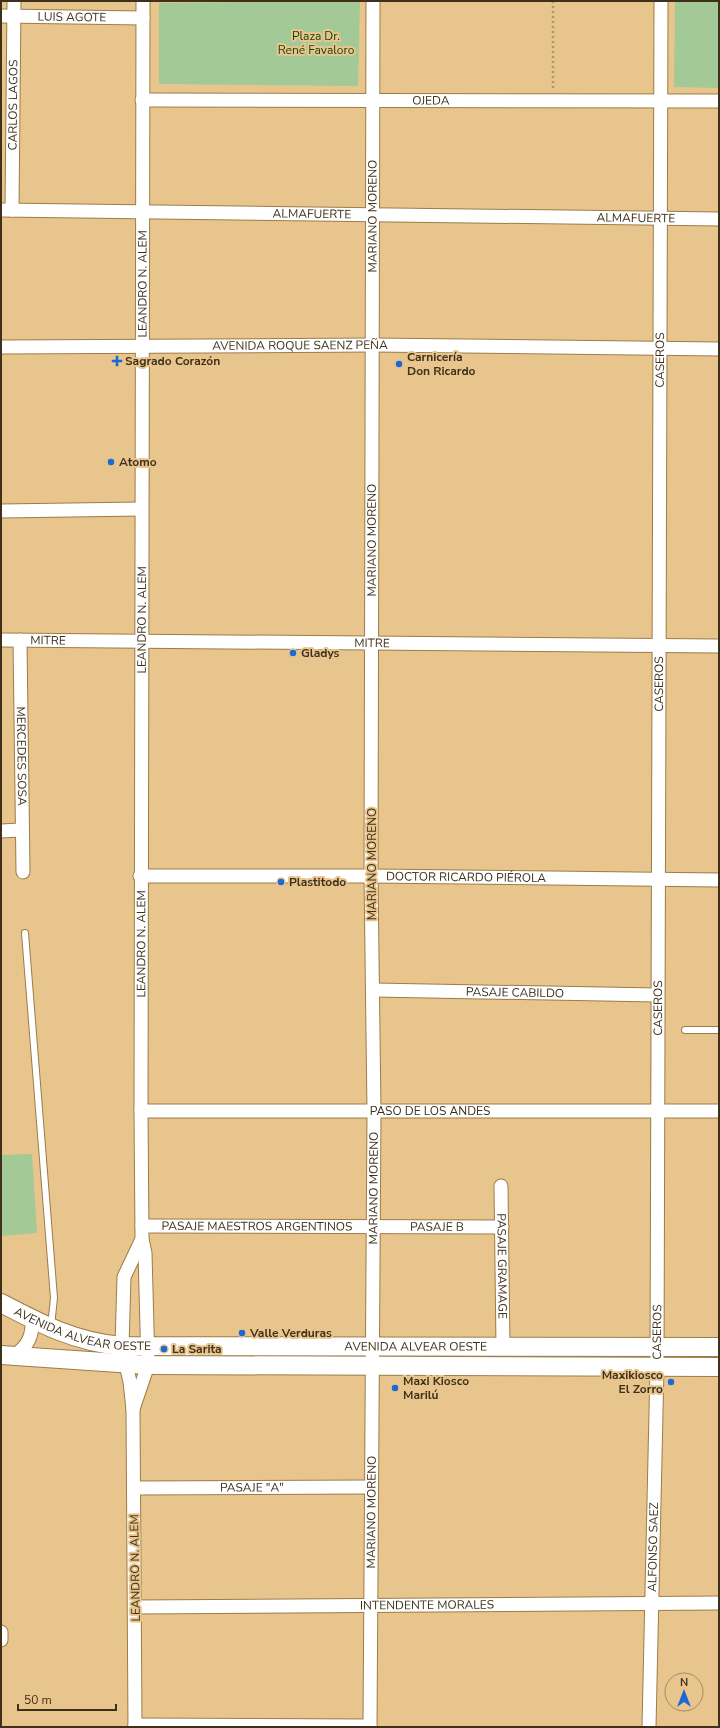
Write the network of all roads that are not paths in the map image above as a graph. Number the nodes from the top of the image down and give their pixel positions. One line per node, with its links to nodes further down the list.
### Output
1 (14, 1): 5 (street, CARLOS LAGOS)
2 (143, 1): 6 (street, LEANDRO N. ALEM)
3 (373, 1): 8 (street, MARIANO MORENO)
4 (661, 1): 9 (street, CASEROS)
5 (8, 17): 6 (street, LUIS AGOTE); 11 (street, CARLOS LAGOS)
6 (143, 18): 7 (street, LEANDRO N. ALEM)
7 (142, 100): 8 (street, OJEDA); 12 (street, LEANDRO N. ALEM)
8 (372, 101): 9 (street, OJEDA); 13 (street, MARIANO MORENO)
9 (660, 101): 10 (street, OJEDA); 14 (street, CASEROS)
10 (719, 101)
11 (6, 210): 12 (street, ALMAFUERTE)
12 (142, 212): 13 (street, ALMAFUERTE); 18 (street, LEANDRO N. ALEM)
13 (372, 214): 14 (street, ALMAFUERTE); 16 (street, MARIANO MORENO)
14 (660, 218): 15 (street, ALMAFUERTE); 19 (street, CASEROS)
15 (719, 219)
16 (373, 345): 18 (street, AVENIDA ROQUE SAENZ PEÑA); 19 (street, AVENIDA ROQUE SAENZ PEÑA); 26 (street, MARIANO MORENO)
17 (1, 346): 18 (street, AVENIDA ROQUE SAENZ PEÑA)
18 (142, 346): 21 (street, LEANDRO N. ALEM)
19 (660, 348): 20 (street, AVENIDA ROQUE SAENZ PEÑA); 27 (street, CASEROS)
20 (719, 349)
21 (141, 509): 22 (street); 25 (street, LEANDRO N. ALEM)
22 (1, 511)
23 (1, 640): 24 (street, MITRE)
24 (20, 640): 25 (street, MITRE); 29 (street, MERCEDES SOSA)
25 (141, 642): 26 (street, MITRE); 32 (street, LEANDRO N. ALEM)
26 (373, 644): 27 (street, MITRE); 33 (street, MARIANO MORENO)
27 (658, 644): 28 (street, MITRE); 34 (street, CASEROS)
28 (719, 646)
29 (21, 830): 30 (street); 31 (street, MERCEDES SOSA)
30 (1, 831)
31 (23, 872)
32 (140, 876): 33 (street, DOCTOR RICARDO PIÉROLA); 42 (street, LEANDRO N. ALEM)
33 (371, 876): 34 (street, DOCTOR RICARDO PIÉROLA); 37 (street, MARIANO MORENO)
34 (658, 880): 35 (street, DOCTOR RICARDO PIÉROLA); 38 (street, CASEROS)
35 (719, 880)
36 (25, 933): 52 (lane)
37 (374, 990): 38 (street, PASAJE CABILDO); 44 (street, MARIANO MORENO)
38 (657, 995): 41 (street, CASEROS)
39 (685, 1030): 40 (lane)
40 (719, 1030)
41 (658, 1110): 43 (street, PASO DE LOS ANDES); 44 (street, PASO DE LOS ANDES); 56 (street, CASEROS)
42 (141, 1111): 44 (street, PASO DE LOS ANDES); 46 (street, LEANDRO N. ALEM)
43 (719, 1111)
44 (374, 1112): 47 (street, MARIANO MORENO)
45 (501, 1186): 48 (street, PASAJE GRAMAGE)
46 (142, 1226): 47 (street, PASAJE MAESTROS ARGENTINOS); 49 (street, LEANDRO N. ALEM)
47 (373, 1226): 48 (street, PASAJE B); 58 (street, MARIANO MORENO)
48 (502, 1227): 55 (street, PASAJE GRAMAGE)
49 (142, 1239): 53 (street, LEANDRO N. ALEM); 54 (street, LEANDRO N. ALEM)
50 (1, 1303): 51 (main road, AVENIDA ALVEAR OESTE)
51 (32, 1319): 52 (main road, AVENIDA ALVEAR OESTE); 59 (street)
52 (51, 1329): 53 (main road, AVENIDA ALVEAR OESTE)
53 (122, 1346): 54 (main road, AVENIDA ALVEAR OESTE); 60 (street, LEANDRO N. ALEM)
54 (148, 1346): 58 (main road, AVENIDA ALVEAR OESTE); 61 (street, LEANDRO N. ALEM)
55 (503, 1347): 56 (main road, AVENIDA ALVEAR OESTE); 58 (main road, AVENIDA ALVEAR OESTE)
56 (657, 1347): 57 (main road, AVENIDA ALVEAR OESTE); 63 (street, CASEROS)
57 (719, 1347)
58 (372, 1348): 62 (street, MARIANO MORENO)
59 (8, 1356): 60 (main road, AVENIDA ALVEAR OESTE)
60 (126, 1364): 61 (main road, AVENIDA ALVEAR OESTE); 65 (street, LEANDRO N. ALEM)
61 (148, 1365): 62 (main road, AVENIDA ALVEAR OESTE); 65 (street, LEANDRO N. ALEM)
62 (372, 1366): 63 (main road, AVENIDA ALVEAR OESTE); 66 (street, MARIANO MORENO)
63 (657, 1367): 64 (main road, AVENIDA ALVEAR OESTE); 68 (street, ALFONSO SAEZ)
64 (719, 1368)
65 (133, 1409): 67 (street, LEANDRO N. ALEM)
66 (370, 1487): 67 (street, PASAJE "A"); 70 (street, MARIANO MORENO)
67 (134, 1488): 71 (street, LEANDRO N. ALEM)
68 (652, 1603): 69 (street, INTENDENTE MORALES); 70 (street, INTENDENTE MORALES); 76 (street, ALFONSO SAEZ)
69 (719, 1603)
70 (371, 1606): 71 (street, INTENDENTE MORALES); 75 (street, MARIANO MORENO)
71 (135, 1607): 74 (street, LEANDRO N. ALEM)
72 (1, 1632): 73 (street)
73 (1, 1640)
74 (135, 1726): 75 (street)
75 (370, 1727)
76 (649, 1727)

